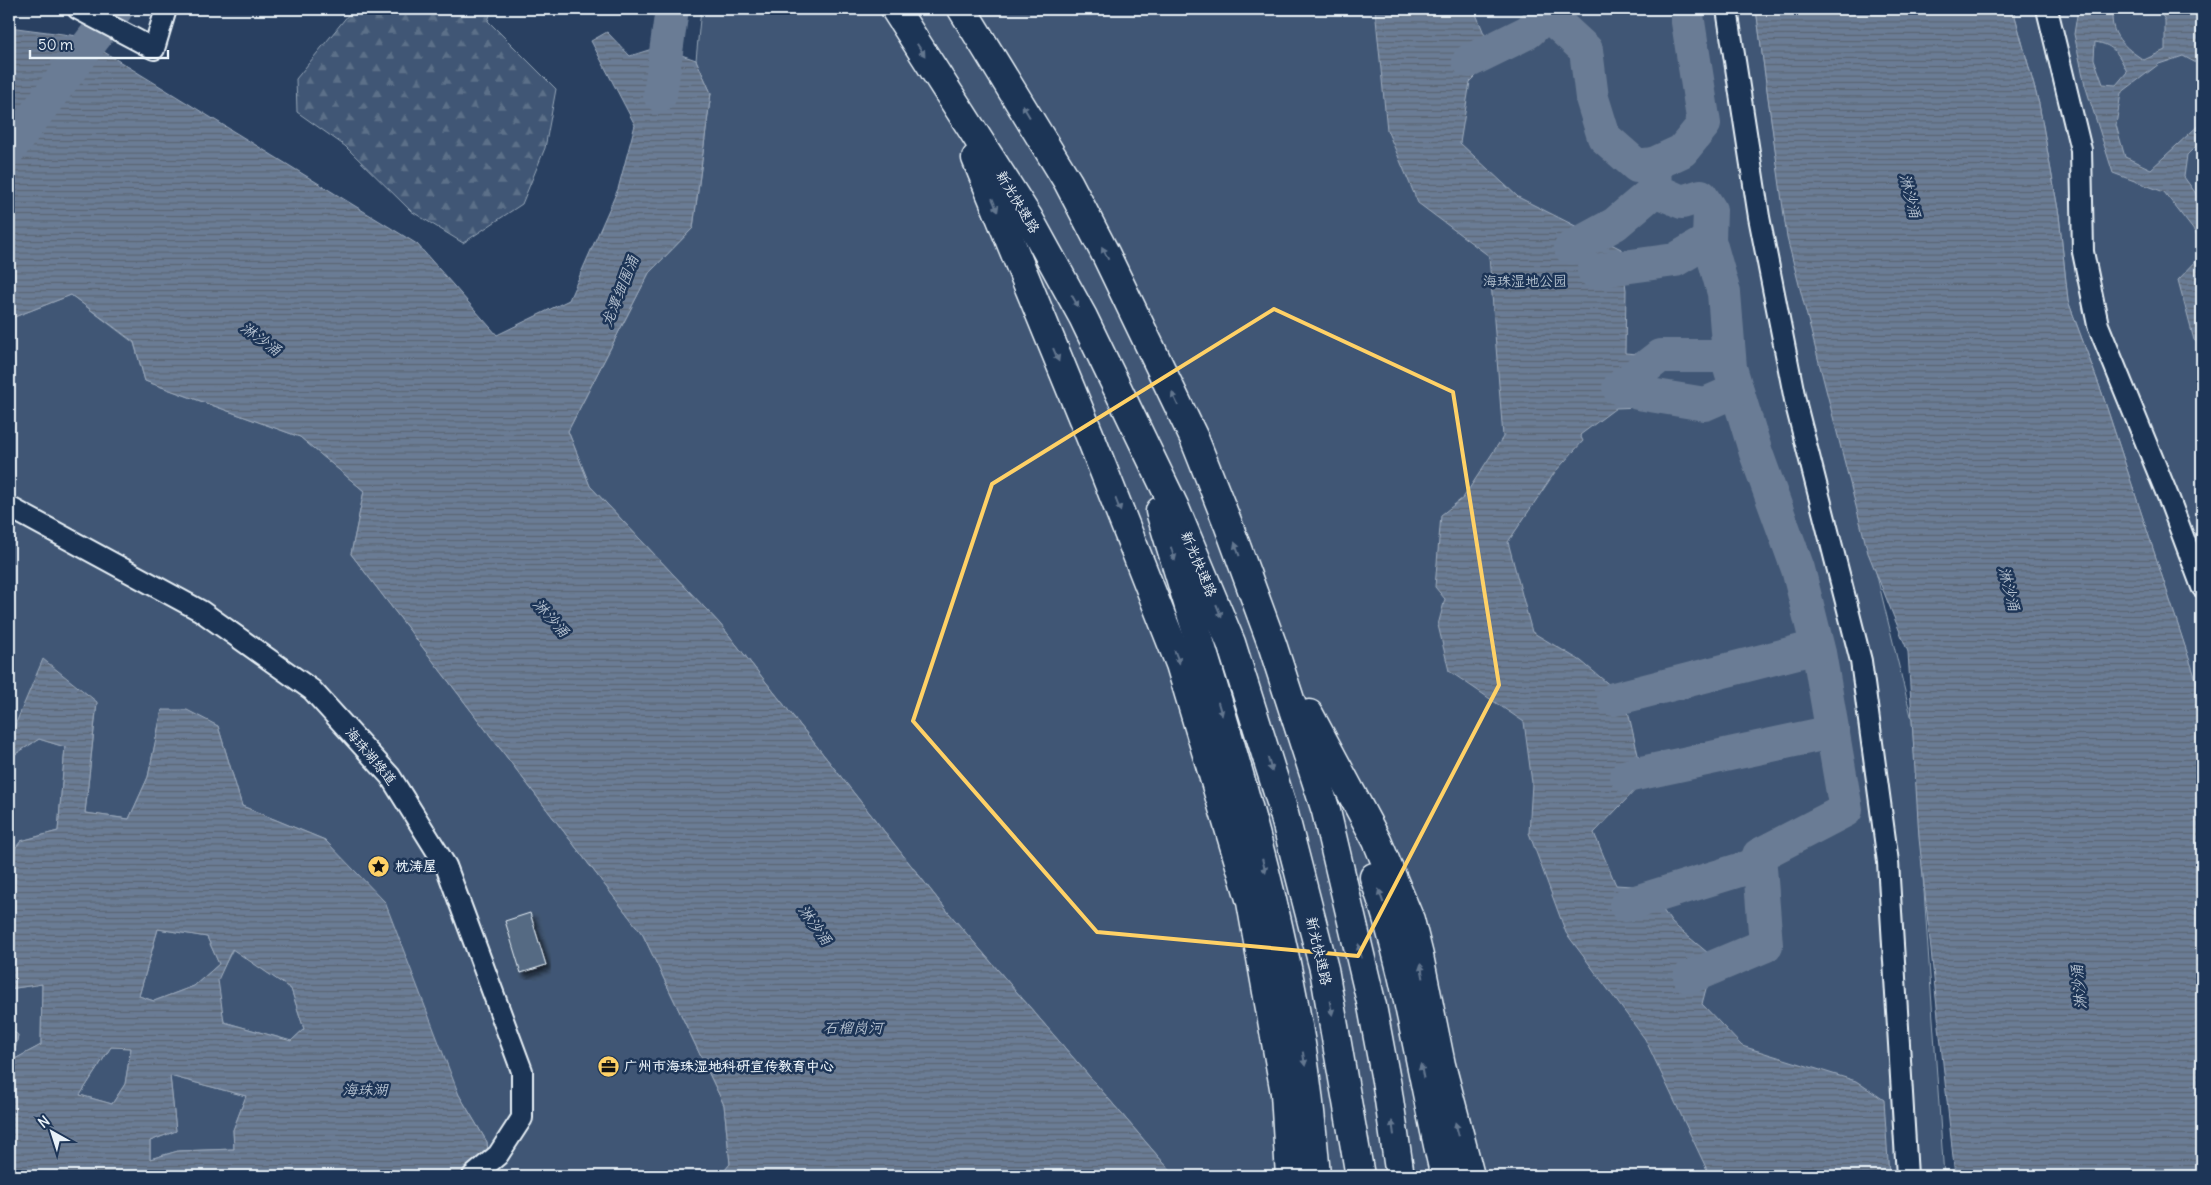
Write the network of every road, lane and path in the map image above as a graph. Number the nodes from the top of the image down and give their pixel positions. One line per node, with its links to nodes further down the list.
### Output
1 (78, 9): 2 (street)
2 (166, 9)
3 (895, 9): 7 (highway, 新光快速路, one-way to 7)
4 (962, 9): 11 (highway, one-way to 4)
5 (1727, 9): 18 (street)
6 (2047, 9): 10 (street)
7 (950, 94): 8 (highway, 新光快速路, one-way to 8); 14 (highway, one-way to 14)
8 (1128, 407): 14 (highway, one-way to 14); 15 (highway, 新光快速路, one-way to 15)
9 (9, 507): 13 (street, 海珠湖绿道)
10 (2202, 587)
11 (1272, 644): 12 (highway, one-way to 11); 16 (highway, one-way to 11); 17 (highway, one-way to 11)
12 (1443, 1165)
13 (473, 1176)
14 (1308, 1176)
15 (1360, 1176)
16 (1400, 1176)
17 (1470, 1176)
18 (1907, 1176)

